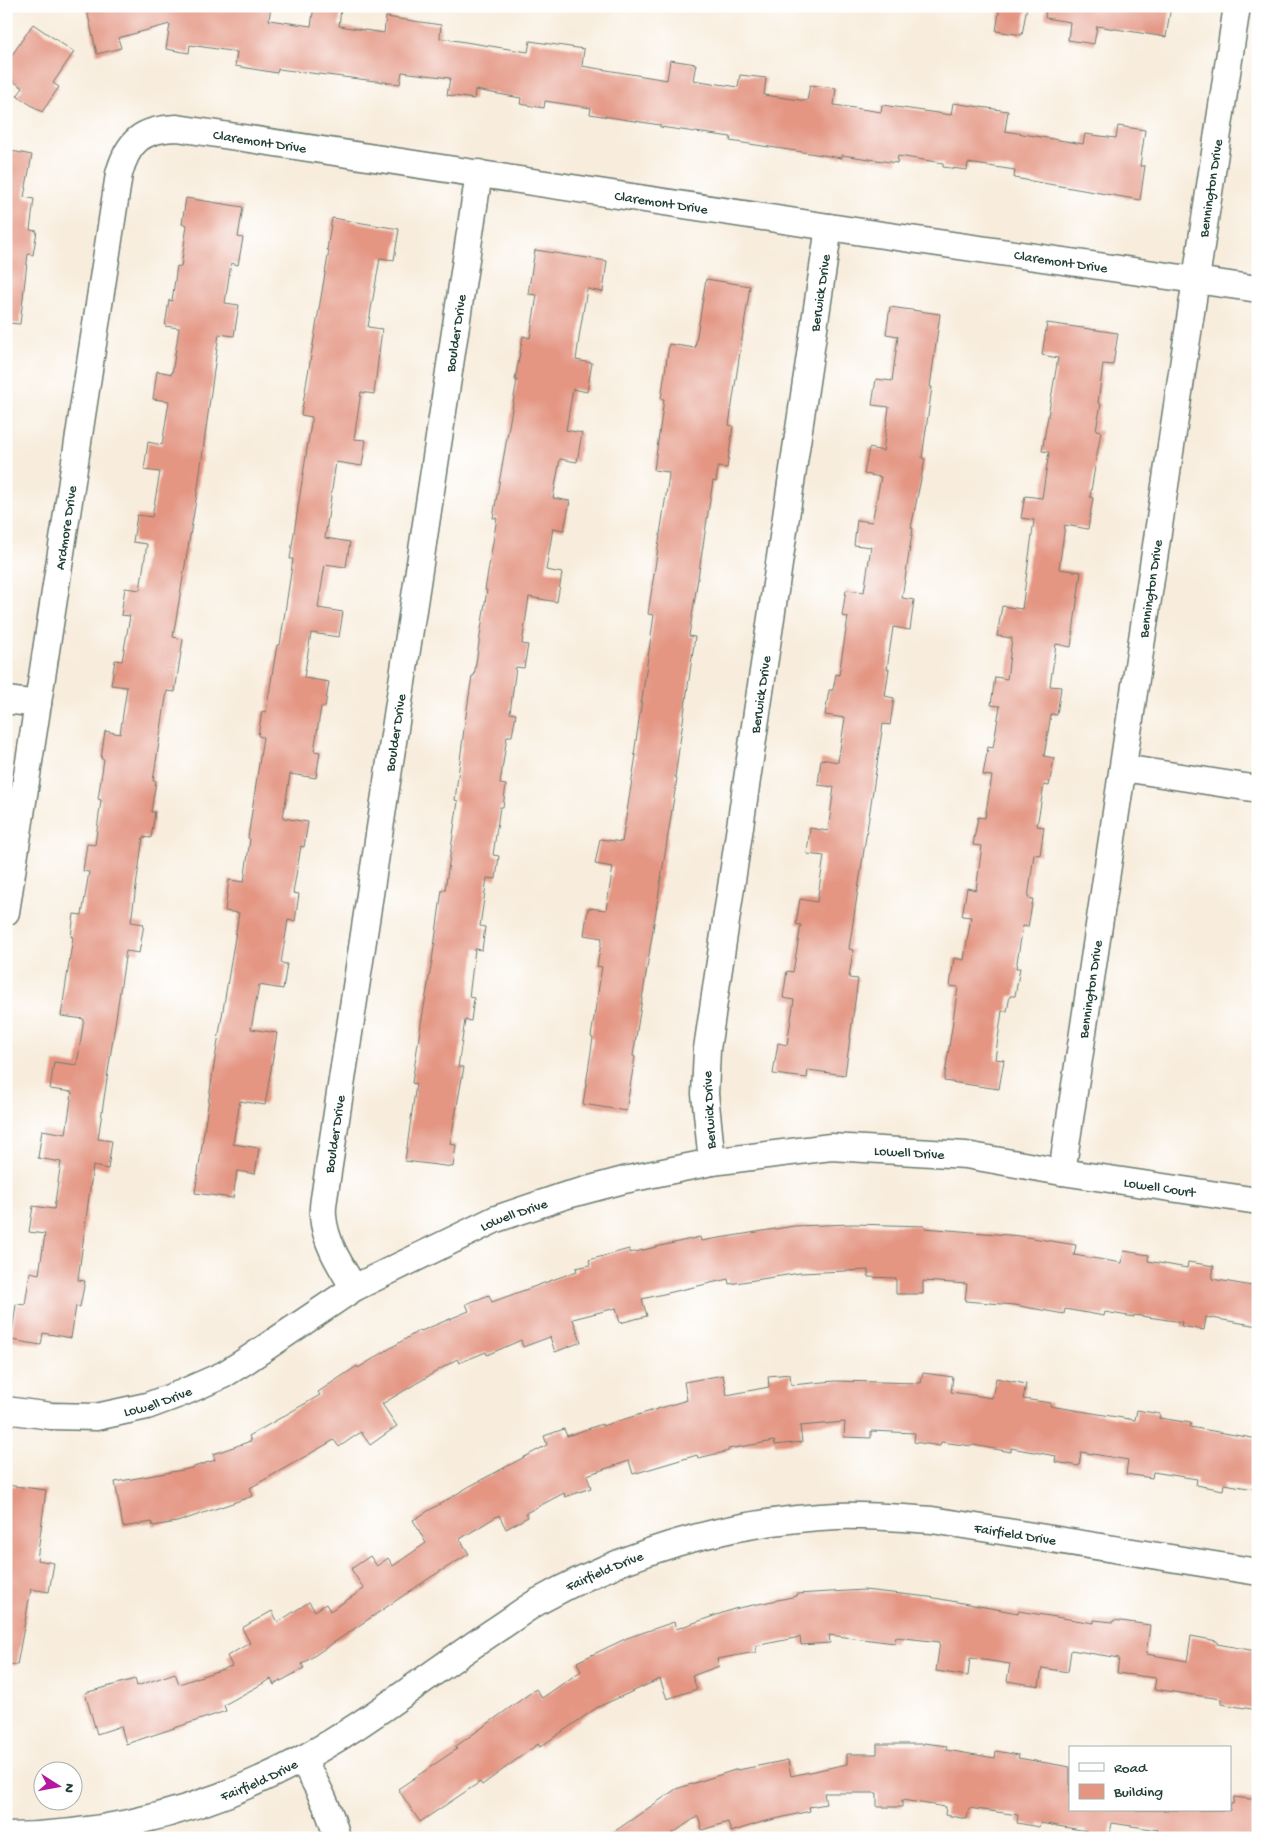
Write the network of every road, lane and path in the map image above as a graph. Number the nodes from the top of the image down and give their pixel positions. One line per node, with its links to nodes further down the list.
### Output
1 (1237, 6): 5 (street, Bennington Drive)
2 (130, 147): 3 (street, Claremont Drive); 8 (street, Ardmore Drive)
3 (479, 173): 4 (street, Claremont Drive); 15 (street, Boulder Drive)
4 (829, 227): 5 (street, Claremont Drive); 12 (street, Berwick Drive)
5 (1196, 280): 6 (street, Claremont Drive); 9 (street, Bennington Drive)
6 (1258, 289)
7 (6, 700): 8 (street)
8 (38, 704): 11 (street, Ardmore Drive)
9 (1123, 768): 10 (street); 13 (street, Bennington Drive)
10 (1258, 789)
11 (6, 912)
12 (712, 1162): 13 (street, Lowell Drive); 15 (street, Lowell Drive)
13 (1062, 1172): 14 (street, Lowell Court)
14 (1258, 1201)
15 (354, 1288): 16 (street, Lowell Drive)
16 (6, 1410)
17 (1258, 1572): 18 (street, Fairfield Drive)
18 (302, 1759): 19 (street, Fairfield Drive); 20 (street)
19 (6, 1836)
20 (337, 1838)

